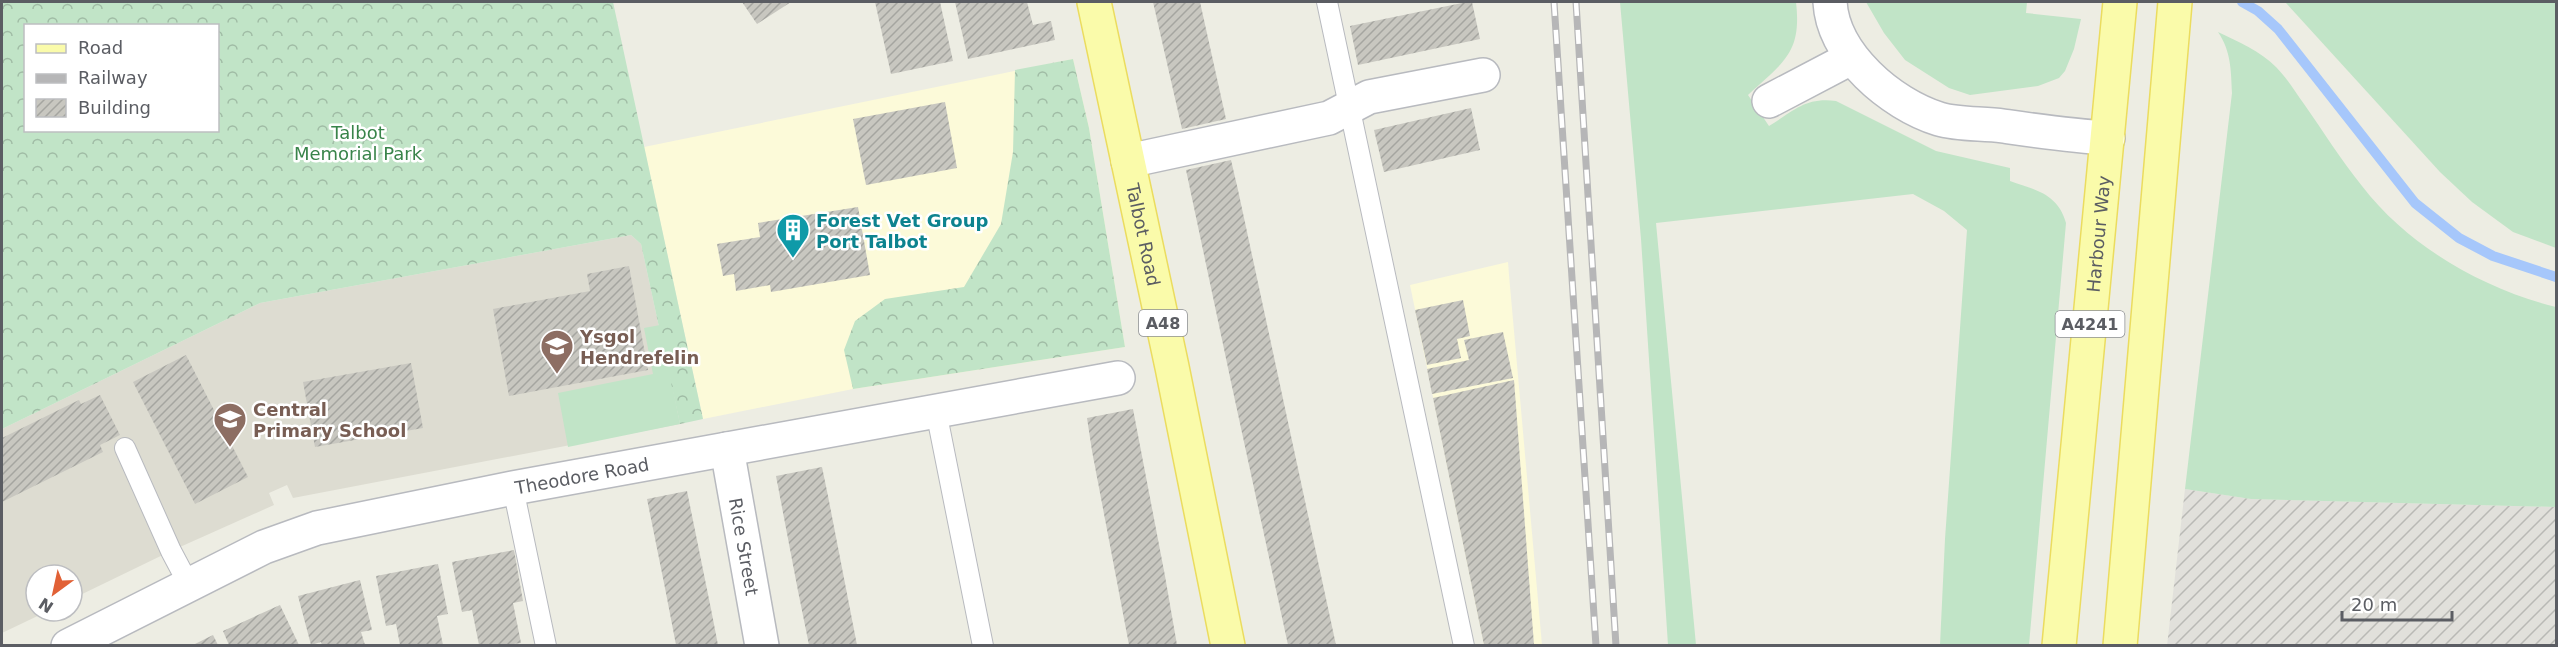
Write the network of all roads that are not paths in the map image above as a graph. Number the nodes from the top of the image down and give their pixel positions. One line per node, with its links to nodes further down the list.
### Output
1 (1094, 2): 11 (main road, Talbot Road / A48)
2 (1327, 2): 9 (lane)
3 (1830, 2): 6 (street)
4 (2120, 2): 10 (main road, Harbour Way / A4241)
5 (2175, 2): 26 (main road, A4241)
6 (1851, 58): 8 (street); 10 (street)
7 (1483, 75): 9 (street)
8 (1770, 101)
9 (1350, 107): 11 (street); 24 (lane)
10 (2108, 138): 25 (main road, Harbour Way / A4241)
11 (1128, 160): 23 (main road, Talbot Road / A48)
12 (1118, 378): 13 (street, Theodore Road)
13 (936, 411): 15 (street, Theodore Road); 22 (lane)
14 (125, 448): 17 (lane)
15 (727, 449): 16 (street, Theodore Road); 21 (street, Rice Street)
16 (513, 488): 17 (street, Theodore Road); 20 (lane)
17 (189, 585): 18 (street, Theodore Road)
18 (104, 638): 19 (street, Theodore Road)
19 (68, 645)
20 (546, 645)
21 (762, 645)
22 (983, 645)
23 (1228, 645)
24 (1464, 645)
25 (2059, 645)
26 (2120, 645)

